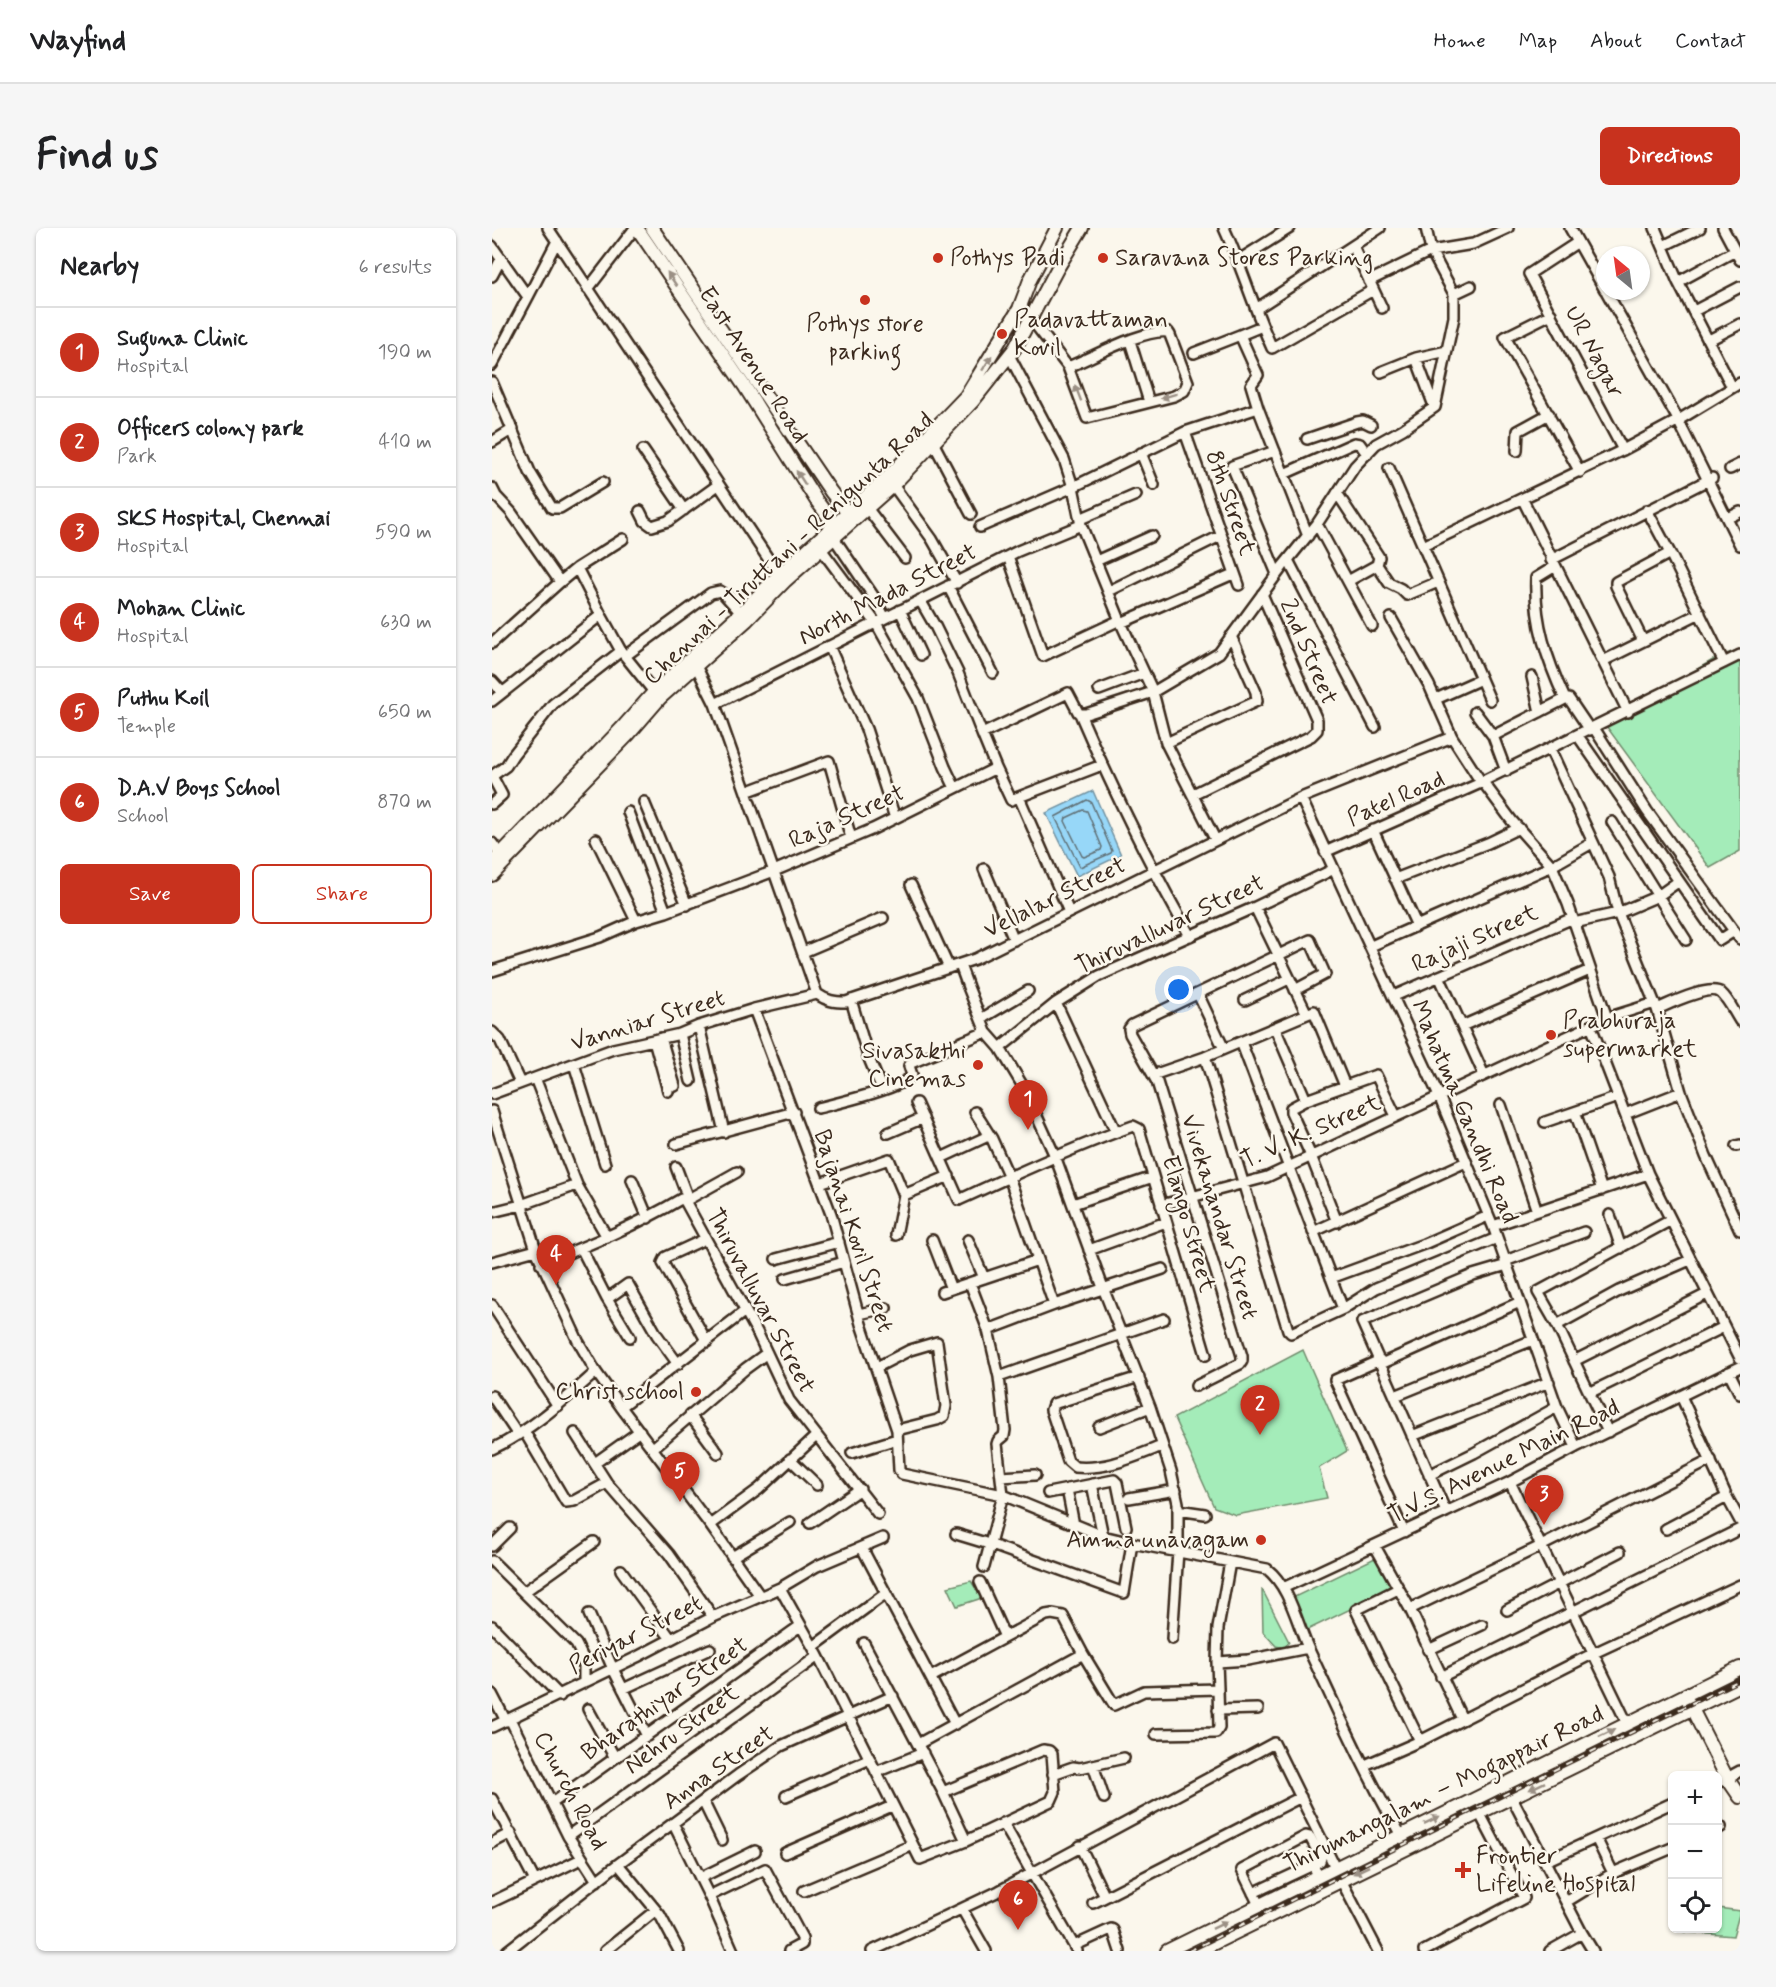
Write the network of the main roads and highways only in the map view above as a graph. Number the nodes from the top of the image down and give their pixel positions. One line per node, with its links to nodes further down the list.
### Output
1 (636, 228): 6 (main road, East Avenue Road, one-way to 1)
2 (652, 228): 5 (main road, East Avenue Road)
3 (1057, 228): 5 (main road, Chennai - Tiruttani - Renigunta Road, one-way to 3)
4 (1082, 228): 5 (main road, Chennai - Tiruttani - Renigunta Road)
5 (851, 516): 6 (main road, Chennai - Tiruttani - Renigunta Road)
6 (836, 532): 7 (main road, Chennai - Tiruttani - Renigunta Road); 7 (main road, Chennai - Tiruttani - Renigunta Road)
7 (693, 661): 8 (main road, Chennai - Tiruttani - Renigunta Road); 9 (main road, Chennai - Tiruttani - Renigunta Road)
8 (496, 859)
9 (492, 875)
10 (1740, 1668): 12 (main road, Thirumangalam – Mogappair Road)
11 (1740, 1685): 13 (main road, Thirumangalam – Mogappair Road)
12 (1684, 1694): 13 (main road); 17 (main road, Thirumangalam – Mogappair Road, one-way to 12)
13 (1692, 1709): 14 (main road); 18 (main road, Thirumangalam – Mogappair Road, one-way to 18)
14 (1718, 1771)
15 (1722, 1780): 16 (main road)
16 (1740, 1797)
17 (1167, 1951)
18 (1198, 1951)

